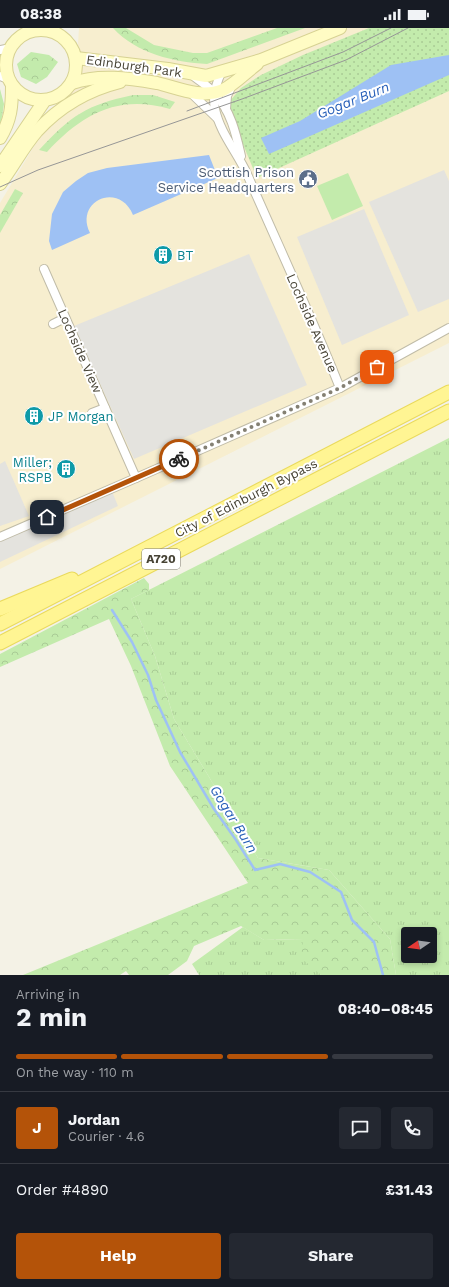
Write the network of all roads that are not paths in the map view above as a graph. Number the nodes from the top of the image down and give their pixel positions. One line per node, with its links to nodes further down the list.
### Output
1 (67, 28): 4 (street)
2 (340, 28): 7 (street)
3 (34, 30): 4 (street); 5 (street)
4 (67, 41): 6 (street)
5 (6, 49): 11 (street)
6 (76, 58): 9 (street, Edinburgh Park); 12 (street)
7 (261, 60): 8 (street, Edinburgh Park); 13 (street)
8 (222, 71): 9 (street, Edinburgh Park); 15 (street, Lochside Avenue)
9 (191, 74): 15 (street, Lochside Avenue)
10 (131, 79): 12 (street, Edinburgh Park); 14 (street, Edinburgh Park); 22 (street)
11 (7, 80): 16 (street); 19 (street)
12 (72, 83): 16 (street)
13 (232, 84): 15 (street); 17 (street)
14 (190, 92): 15 (street); 18 (street, Edinburgh Park)
15 (214, 92): 17 (street, Lochside Avenue); 18 (street, Lochside Avenue)
16 (45, 100): 20 (street)
17 (226, 109): 21 (street, Lochside Avenue)
18 (217, 118): 21 (street, Lochside Avenue)
19 (0, 138)
20 (0, 166)
21 (244, 167): 27 (street, Lochside Avenue)
22 (0, 184)
23 (44, 269): 24 (street, Lochside View)
24 (65, 318): 25 (street); 29 (street, Lochside View)
25 (53, 324)
26 (449, 328): 27 (street, Lochside Avenue)
27 (340, 388): 32 (street)
28 (449, 392): 34 (main road, City of Edinburgh Bypass / A720)
29 (105, 408): 31 (street); 32 (street, Lochside View)
30 (449, 411): 37 (main road, City of Edinburgh Bypass / A720)
31 (92, 413)
32 (136, 478): 33 (street)
33 (0, 537)
34 (130, 556): 35 (main road, A720); 36 (main road, City of Edinburgh Bypass / A720)
35 (0, 609)
36 (0, 624)
37 (0, 643)

